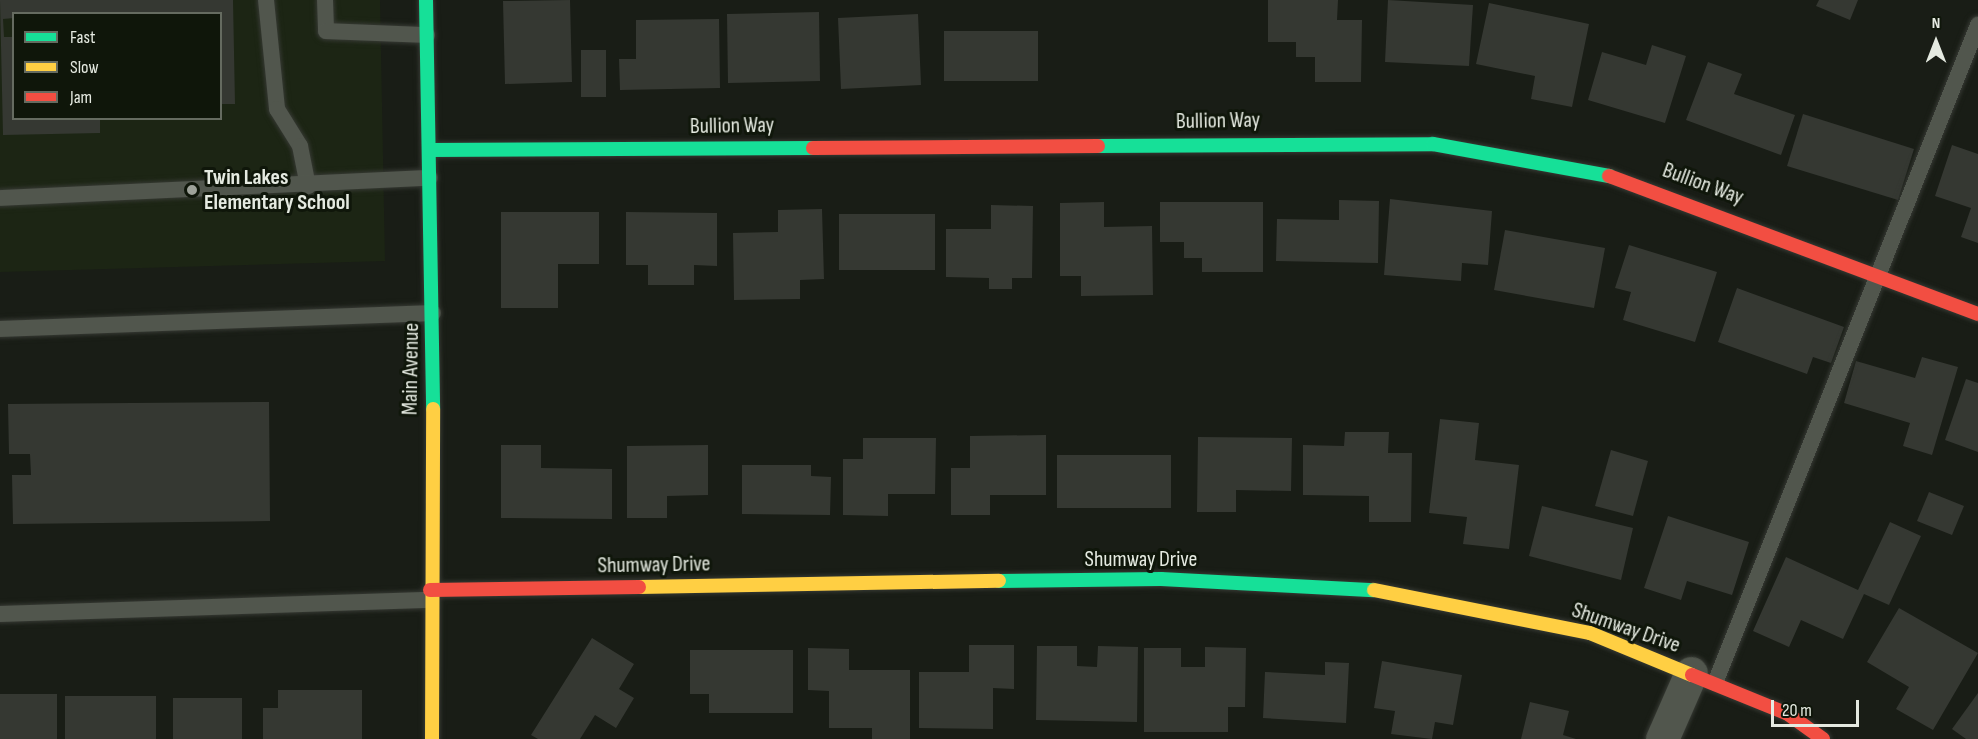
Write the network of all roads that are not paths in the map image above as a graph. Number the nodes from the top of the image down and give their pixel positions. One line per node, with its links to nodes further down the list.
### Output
1 (266, 0): 8 (lane)
2 (325, 0): 5 (lane)
3 (426, 0): 5 (street, Main Avenue)
4 (1978, 25): 10 (lane)
5 (427, 35): 6 (street, Main Avenue)
6 (429, 150): 7 (street, Main Avenue); 10 (street, Bullion Way)
7 (430, 178): 8 (lane); 11 (street, Main Avenue)
8 (308, 186): 9 (lane)
9 (0, 198)
10 (1876, 273): 12 (street, Bullion Way); 16 (lane)
11 (433, 313): 13 (lane); 14 (street, Main Avenue)
12 (1978, 314)
13 (0, 329)
14 (430, 595): 15 (lane); 16 (street, Shumway Drive); 17 (street, Main Avenue)
15 (0, 614)
16 (1703, 678): 18 (street); 19 (street, Shumway Drive)
17 (432, 739)
18 (1662, 739)
19 (1823, 739)

